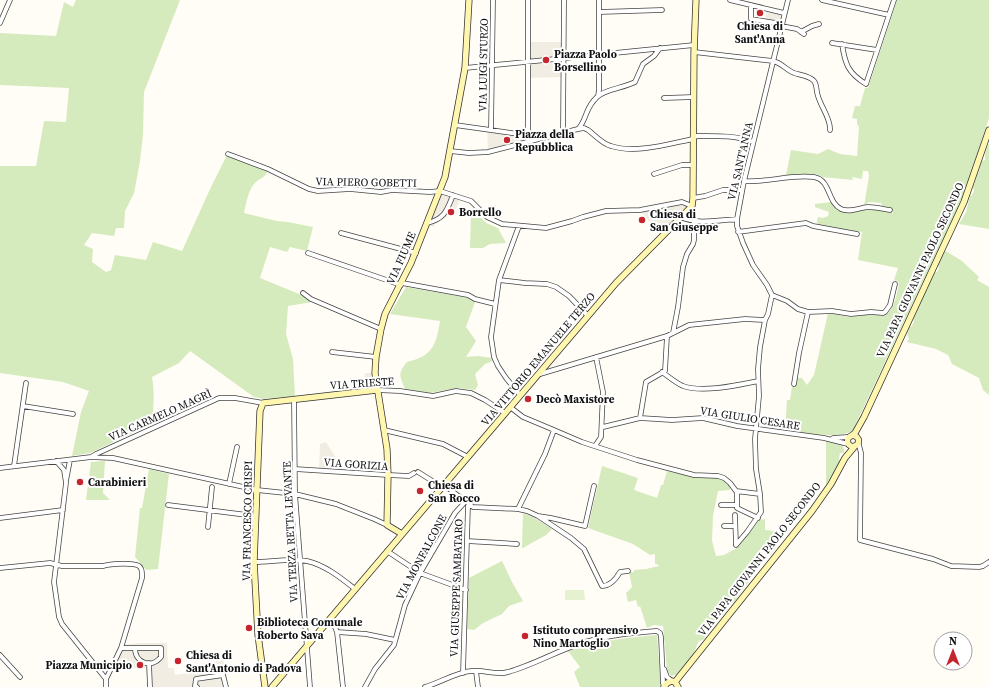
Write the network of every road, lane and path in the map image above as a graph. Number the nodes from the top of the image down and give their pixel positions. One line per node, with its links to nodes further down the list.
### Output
1 (10, 0): 18 (street)
2 (470, 0): 32 (street, VIA FIUME)
3 (493, 0): 31 (street, VIA LUIGI STURZO)
4 (528, 0): 30 (street)
5 (564, 0): 28 (street)
6 (599, 0): 15 (street)
7 (696, 0): 23 (street)
8 (730, 0): 12 (street)
9 (788, 0): 16 (street, VIA SANT'ANNA)
10 (822, 0): 17 (street)
11 (894, 0): 17 (street)
12 (742, 1): 13 (street)
13 (751, 5): 16 (street); 20 (street)
14 (662, 10): 15 (street)
15 (599, 12): 27 (street)
16 (784, 13): 20 (street, VIA SANT'ANNA)
17 (889, 15): 25 (street)
18 (0, 23)
19 (819, 24): 20 (street)
20 (782, 25): 29 (street, VIA SANT'ANNA)
21 (832, 43): 22 (street)
22 (842, 44): 25 (street); 25 (street)
23 (694, 45): 24 (street); 26 (street)
24 (660, 48): 27 (street); 33 (street)
25 (877, 50)
26 (694, 52): 29 (street); 34 (street)
27 (599, 54): 28 (street); 33 (street)
28 (564, 58): 30 (street); 41 (street)
29 (773, 61): 39 (street); 46 (street, VIA SANT'ANNA)
30 (528, 62): 31 (street); 42 (street)
31 (492, 65): 32 (street); 38 (street, VIA LUIGI STURZO)
32 (465, 68): 36 (street, VIA FIUME)
33 (598, 96): 37 (street)
34 (694, 97): 35 (street); 44 (street)
35 (664, 98)
36 (455, 125): 38 (street); 47 (street, VIA FIUME)
37 (578, 129): 41 (street); 44 (street)
38 (491, 130): 42 (street)
39 (830, 130)
40 (989, 130): 96 (street, VIA PAPA GIOVANNI PAOLO SECONDO)
41 (563, 132): 43 (street)
42 (527, 134): 43 (street); 45 (street)
43 (542, 138): 45 (street)
44 (693, 139): 46 (street); 49 (street)
45 (528, 141): 47 (street)
46 (753, 142): 51 (street, VIA SANT'ANNA)
47 (450, 151): 53 (street, VIA FIUME)
48 (228, 154): 53 (street, VIA PIERO GOBETTI)
49 (693, 165): 50 (street); 55 (street)
50 (654, 174)
51 (744, 181): 52 (street, VIA SANT'ANNA); 57 (street)
52 (742, 190): 55 (street); 59 (street, VIA SANT'ANNA)
53 (440, 191): 54 (street, VIA PIERO GOBETTI); 61 (street, VIA FIUME)
54 (453, 195): 61 (street); 62 (street, VIA PIERO GOBETTI)
55 (693, 198): 56 (street)
56 (692, 206): 58 (street, VIA VITTORIO EMANUELE TERZO); 62 (street, VIA PIERO GOBETTI)
57 (890, 210)
58 (681, 218): 60 (street); 75 (street, VIA VITTORIO EMANUELE TERZO)
59 (737, 219): 60 (street); 63 (street, VIA SANT'ANNA)
60 (694, 221): 78 (street)
61 (427, 223): 67 (street, VIA FIUME)
62 (519, 226): 68 (street)
63 (738, 232): 65 (street); 72 (street, VIA SANT'ANNA)
64 (341, 233): 67 (street)
65 (857, 234)
66 (308, 252): 69 (street)
67 (416, 252): 69 (street, VIA FIUME)
68 (499, 280): 73 (street); 75 (street)
69 (401, 284): 73 (street); 77 (street, VIA FIUME)
70 (895, 284): 74 (street)
71 (303, 293): 77 (street)
72 (772, 295): 74 (street); 76 (street)
73 (495, 304): 89 (street)
74 (808, 312): 87 (street)
75 (588, 316): 84 (street, VIA VITTORIO EMANUELE TERZO)
76 (765, 320): 78 (street); 85 (street)
77 (381, 329): 81 (street, VIA FIUME)
78 (673, 333): 79 (street)
79 (668, 336): 82 (street); 83 (street)
80 (332, 352): 81 (street)
81 (376, 357): 88 (street, VIA FIUME)
82 (596, 357): 84 (street); 98 (street)
83 (662, 372): 85 (street); 97 (street)
84 (538, 374): 89 (street, VIA VITTORIO EMANUELE TERZO)
85 (758, 381): 99 (street)
86 (26, 382): 92 (street)
87 (794, 384)
88 (377, 390): 90 (street, VIA TRIESTE); 94 (street, VIA TRIESTE); 100 (street, VIA FIUME)
89 (520, 395): 93 (street, VIA VITTORIO EMANUELE TERZO)
90 (294, 399): 91 (street, VIA TRIESTE); 114 (street, VIA TERZA RETTA LEVANTE)
91 (263, 403): 107 (street, VIA CARMELO MAGRÌ); 121 (street, VIA FRANCESCO CRISPI)
92 (23, 406): 95 (street); 112 (street)
93 (510, 407): 94 (street, VIA VITTORIO EMANUELE TERZO); 101 (street)
94 (504, 413): 108 (street, VIA VITTORIO EMANUELE TERZO)
95 (73, 414)
96 (864, 417): 102 (street); 104 (street)
97 (640, 418): 98 (street, VIA GIULIO CESARE); 99 (street, VIA GIULIO CESARE)
98 (602, 427): 105 (street)
99 (757, 429): 103 (street, VIA GIULIO CESARE); 124 (street)
100 (384, 430): 108 (street); 115 (street, VIA FIUME)
101 (554, 430): 105 (street); 129 (street)
102 (850, 436): 103 (street); 104 (street); 104 (street)
103 (824, 438): 104 (street)
104 (854, 444): 110 (street); 110 (street); 167 (street, VIA PAPA GIOVANNI PAOLO SECONDO)
105 (595, 446): 122 (street)
106 (237, 447): 117 (street)
107 (91, 457): 109 (street); 117 (street)
108 (468, 457): 118 (street, VIA VITTORIO EMANUELE TERZO)
109 (70, 460): 111 (street); 116 (street)
110 (860, 460): 147 (street)
111 (56, 461): 112 (street); 116 (street)
112 (14, 466): 113 (street)
113 (0, 468)
114 (295, 469): 115 (street, VIA GORIZIA); 123 (street, VIA TERZA RETTA LEVANTE)
115 (388, 475): 118 (street, VIA GORIZIA); 137 (street, VIA FIUME)
116 (66, 483): 130 (street)
117 (229, 484): 121 (street)
118 (443, 486): 125 (street, VIA GORIZIA); 141 (street, VIA VITTORIO EMANUELE TERZO)
119 (594, 486): 134 (street)
120 (212, 487): 131 (street)
121 (257, 490): 123 (street); 133 (street, VIA FRANCESCO CRISPI)
122 (737, 491): 124 (street); 128 (street)
123 (296, 494): 137 (street); 145 (street, VIA TERZA RETTA LEVANTE)
124 (760, 494): 136 (street)
125 (467, 503): 129 (street); 142 (street, VIA GIUSEPPE SAMBATARO); 151 (street, VIA MONFALCONE)
126 (168, 505): 131 (street)
127 (721, 505): 128 (street)
128 (737, 505): 136 (street)
129 (518, 509): 134 (street)
130 (63, 510): 135 (street); 148 (street)
131 (210, 510): 133 (street); 140 (street)
132 (735, 515): 139 (street)
133 (256, 516): 146 (street, VIA FRANCESCO CRISPI)
134 (538, 516): 150 (street)
135 (0, 518)
136 (758, 518): 139 (street)
137 (387, 525): 141 (street)
138 (724, 526): 139 (street)
139 (735, 526)
140 (208, 527)
141 (402, 534): 144 (street, VIA VITTORIO EMANUELE TERZO)
142 (467, 541): 143 (street); 153 (street, VIA GIUSEPPE SAMBATARO)
143 (518, 544)
144 (387, 551): 151 (street); 152 (street, VIA VITTORIO EMANUELE TERZO)
145 (300, 560): 146 (street); 152 (street); 157 (street, VIA TERZA RETTA LEVANTE)
146 (254, 562): 172 (street, VIA FRANCESCO CRISPI)
147 (989, 562)
148 (56, 564): 149 (street); 158 (street); 166 (street)
149 (0, 568)
150 (628, 571)
151 (420, 573): 153 (street); 156 (street, VIA MONFALCONE)
152 (355, 589): 154 (street, VIA VITTORIO EMANUELE TERZO)
153 (466, 590): 164 (street, VIA GIUSEPPE SAMBATARO)
154 (331, 618): 155 (street); 157 (street, VIA VITTORIO EMANUELE TERZO)
155 (337, 632): 156 (street); 175 (street)
156 (395, 640): 176 (street, VIA MONFALCONE)
157 (307, 644): 173 (street, VIA VITTORIO EMANUELE TERZO); 174 (street, VIA TERZA RETTA LEVANTE)
158 (121, 648): 159 (street); 166 (street)
159 (135, 648): 161 (street); 161 (street)
160 (0, 655): 165 (street)
161 (149, 663): 169 (street)
162 (663, 665): 163 (street); 167 (street); 179 (street)
163 (476, 671): 164 (street); 178 (street)
164 (463, 673): 177 (street)
165 (20, 677)
166 (106, 679): 168 (street)
167 (676, 684): 179 (street)
168 (106, 687)
169 (150, 687)
170 (197, 687): 171 (street)
171 (226, 687)
172 (265, 687)
173 (272, 687)
174 (310, 687)
175 (343, 687)
176 (366, 687)
177 (425, 687)
178 (478, 687)
179 (664, 687)

